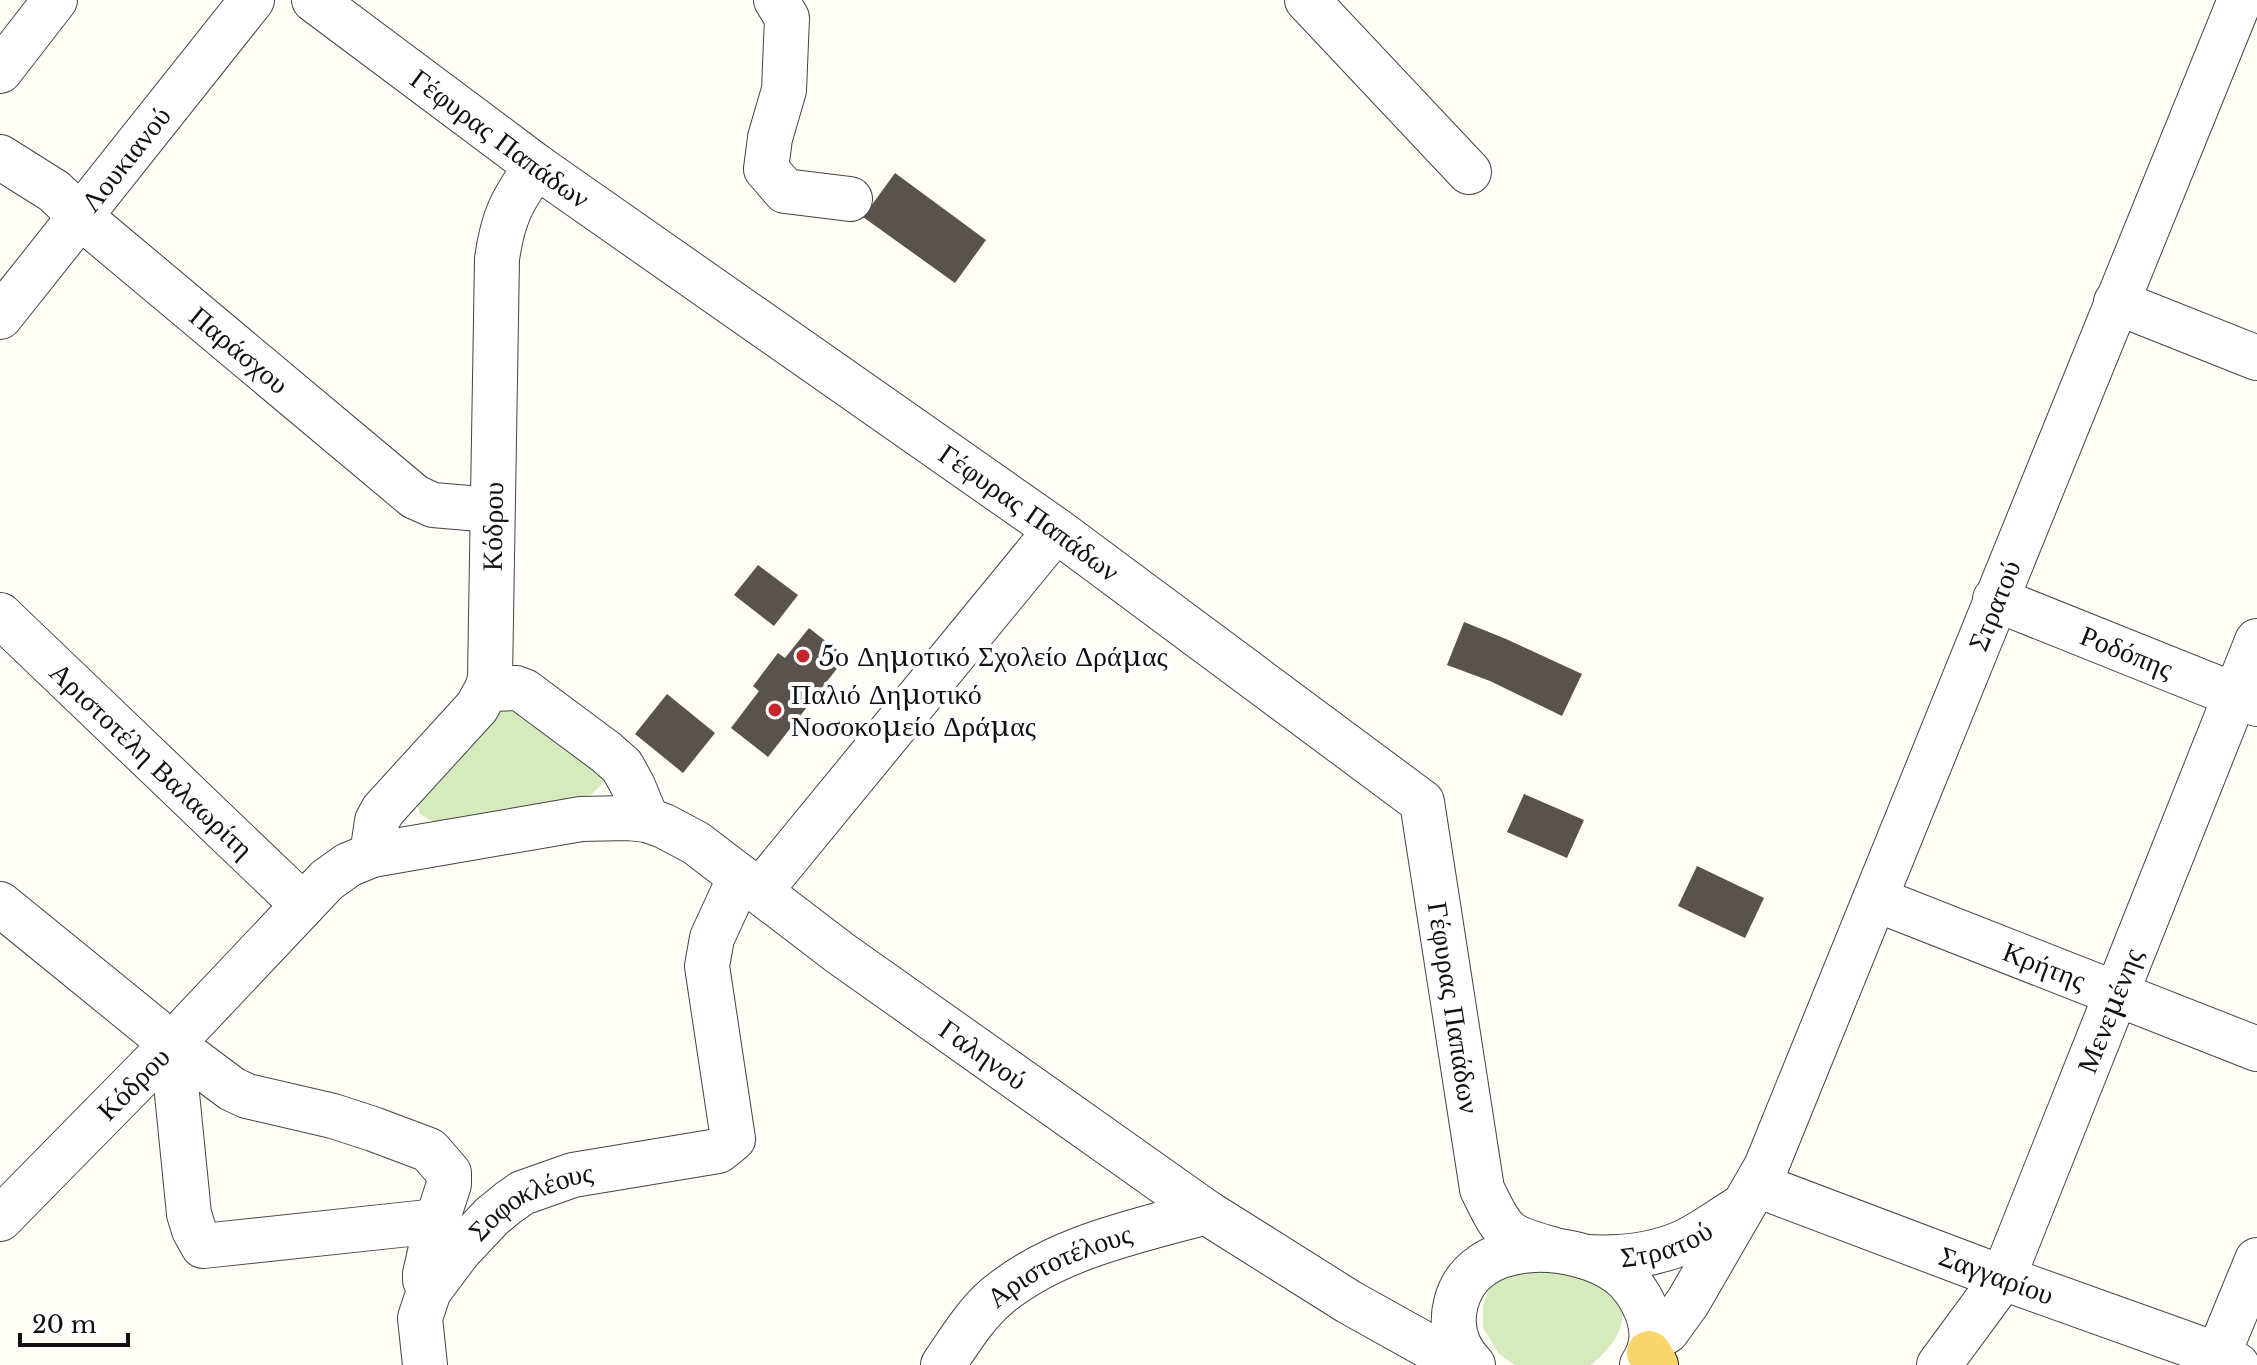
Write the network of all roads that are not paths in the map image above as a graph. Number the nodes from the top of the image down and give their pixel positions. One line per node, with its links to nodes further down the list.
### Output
1 (55, 0): 7 (street)
2 (252, 0): 12 (street, Λουκιανού)
3 (314, 0): 9 (street, Γέφυρας Παπάδων)
4 (776, 0): 11 (street)
5 (1307, 0): 10 (street)
6 (2243, 15): 13 (street, Στρατού)
7 (0, 71)
8 (0, 157): 12 (street, Παράσχου)
9 (536, 166): 16 (street, Κόδρου); 17 (street, Γέφυρας Παπάδων)
10 (1469, 172)
11 (850, 199)
12 (80, 216): 14 (street, Λουκιανού); 16 (street, Παράσχου)
13 (2116, 302): 15 (street); 18 (street, Στρατού)
14 (0, 317)
15 (2257, 358)
16 (492, 510): 21 (street, Κόδρου)
17 (1056, 530): 26 (street); 33 (street, Γέφυρας Παπάδων)
18 (1995, 599): 22 (street, Ροδόπης); 27 (street, Στρατού)
19 (0, 615): 29 (street, Αριστοτέλη Βαλαωρίτη)
20 (2257, 641): 22 (street, Μενεμένης)
21 (487, 689): 24 (street); 25 (street)
22 (2246, 699): 30 (street, Μενεμένης)
23 (581, 819): 24 (street, Γαληνού); 25 (street, Κόδρου)
24 (647, 820): 26 (street, Γαληνού)
25 (372, 855): 29 (street, Κόδρου)
26 (750, 884): 35 (street, Γαληνού); 41 (street, Σοφοκλέους)
27 (1875, 899): 30 (street, Κρήτης); 34 (street, Στρατού)
28 (0, 904): 31 (street)
29 (303, 905): 31 (street, Κόδρου)
30 (2117, 994): 32 (street, Κρήτης); 40 (street, Μενεμένης)
31 (172, 1044): 36 (street, Κόδρου); 37 (street); 37 (street)
32 (2257, 1049)
33 (1482, 1189): 38 (street, Γέφυρας Παπάδων); 42 (street, Γέφυρας Παπάδων)
34 (1750, 1195): 38 (street, Στρατού); 40 (street, Σαγγαρίου); 44 (street, Στρατού)
35 (1206, 1212): 43 (street, Γαληνού); 47 (street, Αριστοτέλους)
36 (0, 1219)
37 (437, 1221): 41 (street)
38 (1567, 1253): 42 (street); 44 (street)
39 (2257, 1260): 45 (street)
40 (2003, 1278): 45 (street, Σαγγαρίου); 50 (street, Μενεμένης)
41 (430, 1287): 46 (street, Σοφοκλέους)
42 (1462, 1289): 43 (street); 49 (street, Γέφυρας Παπάδων)
43 (1380, 1320): 48 (street, Γαληνού)
44 (1650, 1356)
45 (2228, 1360)
46 (425, 1365)
47 (943, 1365)
48 (1462, 1365)
49 (1473, 1365)
50 (1939, 1365)

